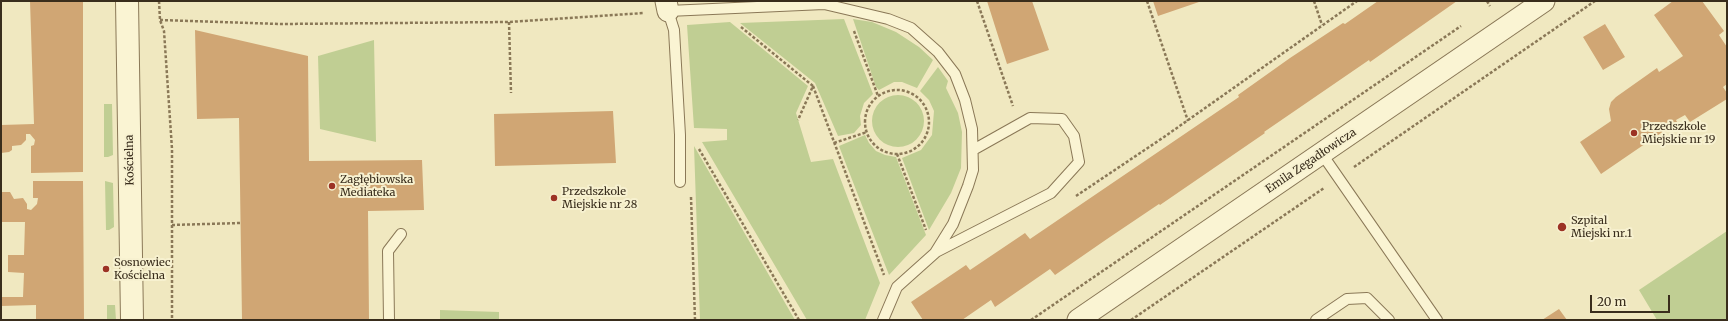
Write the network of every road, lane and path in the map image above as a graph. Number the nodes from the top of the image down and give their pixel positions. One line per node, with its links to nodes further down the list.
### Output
1 (127, 1): 42 (street, Kościelna)
2 (159, 1): 15 (path)
3 (977, 1): 25 (path)
4 (1147, 1): 24 (path)
5 (1314, 1): 19 (path)
6 (1357, 1): 19 (path)
7 (1487, 1): 12 (path)
8 (1544, 1): 31 (street, Emila Zegadłowicza)
9 (1594, 1): 32 (path)
10 (1494, 3): 12 (path)
11 (667, 6): 13 (lane); 16 (path); 33 (lane)
12 (1490, 6): 14 (path)
13 (847, 9): 22 (path); 29 (lane)
14 (1484, 10)
15 (160, 20): 16 (path); 37 (path)
16 (509, 22): 21 (path)
17 (1464, 24): 48 (path)
18 (739, 25): 20 (path)
19 (1322, 25): 24 (path)
20 (812, 86): 23 (path); 27 (path)
21 (511, 93)
22 (878, 96): 26 (path); 30 (path)
23 (798, 120)
24 (1188, 121): 35 (path)
25 (1020, 123): 29 (lane); 40 (lane)
26 (867, 132): 27 (path); 30 (path)
27 (834, 143): 41 (path)
28 (697, 145): 46 (path)
29 (974, 150): 40 (lane)
30 (896, 154): 38 (path)
31 (1322, 154): 32 (lane); 49 (street, Emila Zegadłowicza)
32 (1339, 177): 50 (path); 53 (lane)
33 (680, 182)
34 (691, 194): 45 (path)
35 (1073, 198)
36 (240, 222): 37 (path)
37 (172, 225): 43 (path)
38 (927, 231)
39 (401, 234): 44 (lane)
40 (935, 253): 47 (lane)
41 (886, 282)
42 (132, 320)
43 (172, 320)
44 (389, 320)
45 (695, 320)
46 (799, 320)
47 (883, 320)
48 (1031, 320)
49 (1078, 320)
50 (1131, 320)
51 (1316, 320): 52 (lane)
52 (1389, 320)
53 (1437, 320)

